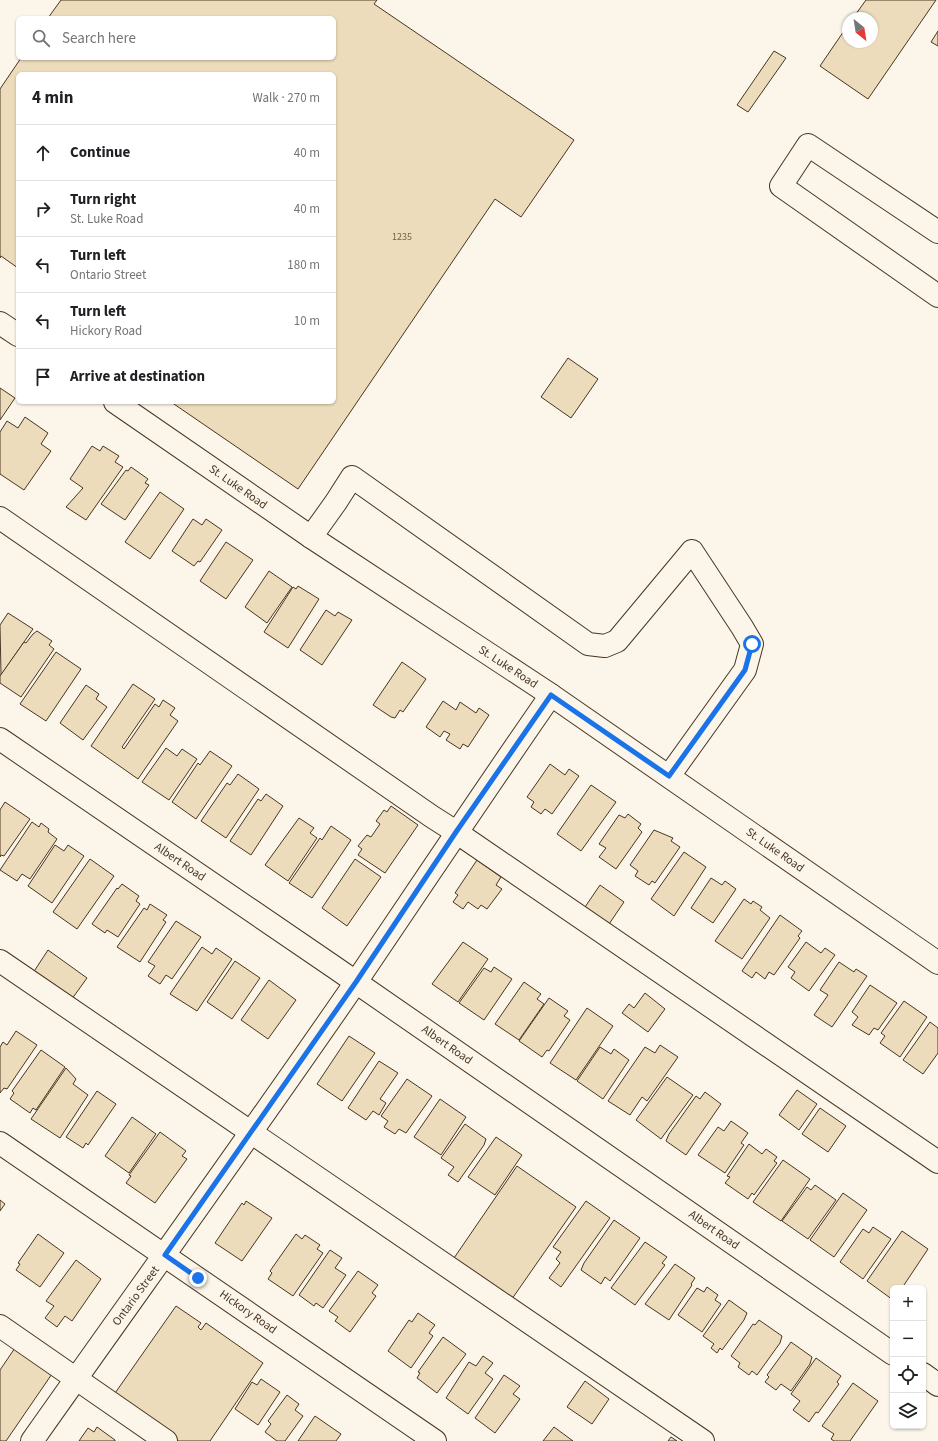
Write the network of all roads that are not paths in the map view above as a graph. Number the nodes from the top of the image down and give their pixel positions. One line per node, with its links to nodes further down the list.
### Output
1 (938, 232): 2 (street)
2 (938, 296)
3 (0, 323): 4 (street)
4 (16, 334)
5 (118, 404): 7 (street, St. Luke Road)
6 (0, 518): 11 (street)
7 (311, 537): 8 (street, St. Luke Road); 10 (street)
8 (551, 695): 10 (street, St. Luke Road); 11 (street, Ontario Street)
9 (0, 739): 14 (street, Albert Road)
10 (669, 776): 13 (street, St. Luke Road)
11 (456, 832): 14 (street, Ontario Street); 17 (street)
12 (0, 961): 15 (street)
13 (938, 963)
14 (356, 982): 15 (street, Ontario Street); 20 (street, Albert Road)
15 (250, 1133): 18 (street, Ontario Street); 27 (street)
16 (0, 1143): 18 (street, Hickory Road)
17 (938, 1162)
18 (165, 1255): 22 (street, Ontario Street); 26 (street, Hickory Road)
19 (0, 1326): 22 (street)
20 (890, 1352)
21 (926, 1376): 23 (street)
22 (76, 1379): 24 (street, Ontario Street); 25 (street)
23 (938, 1385)
24 (32, 1441)
25 (166, 1441)
26 (436, 1441)
27 (703, 1441)

